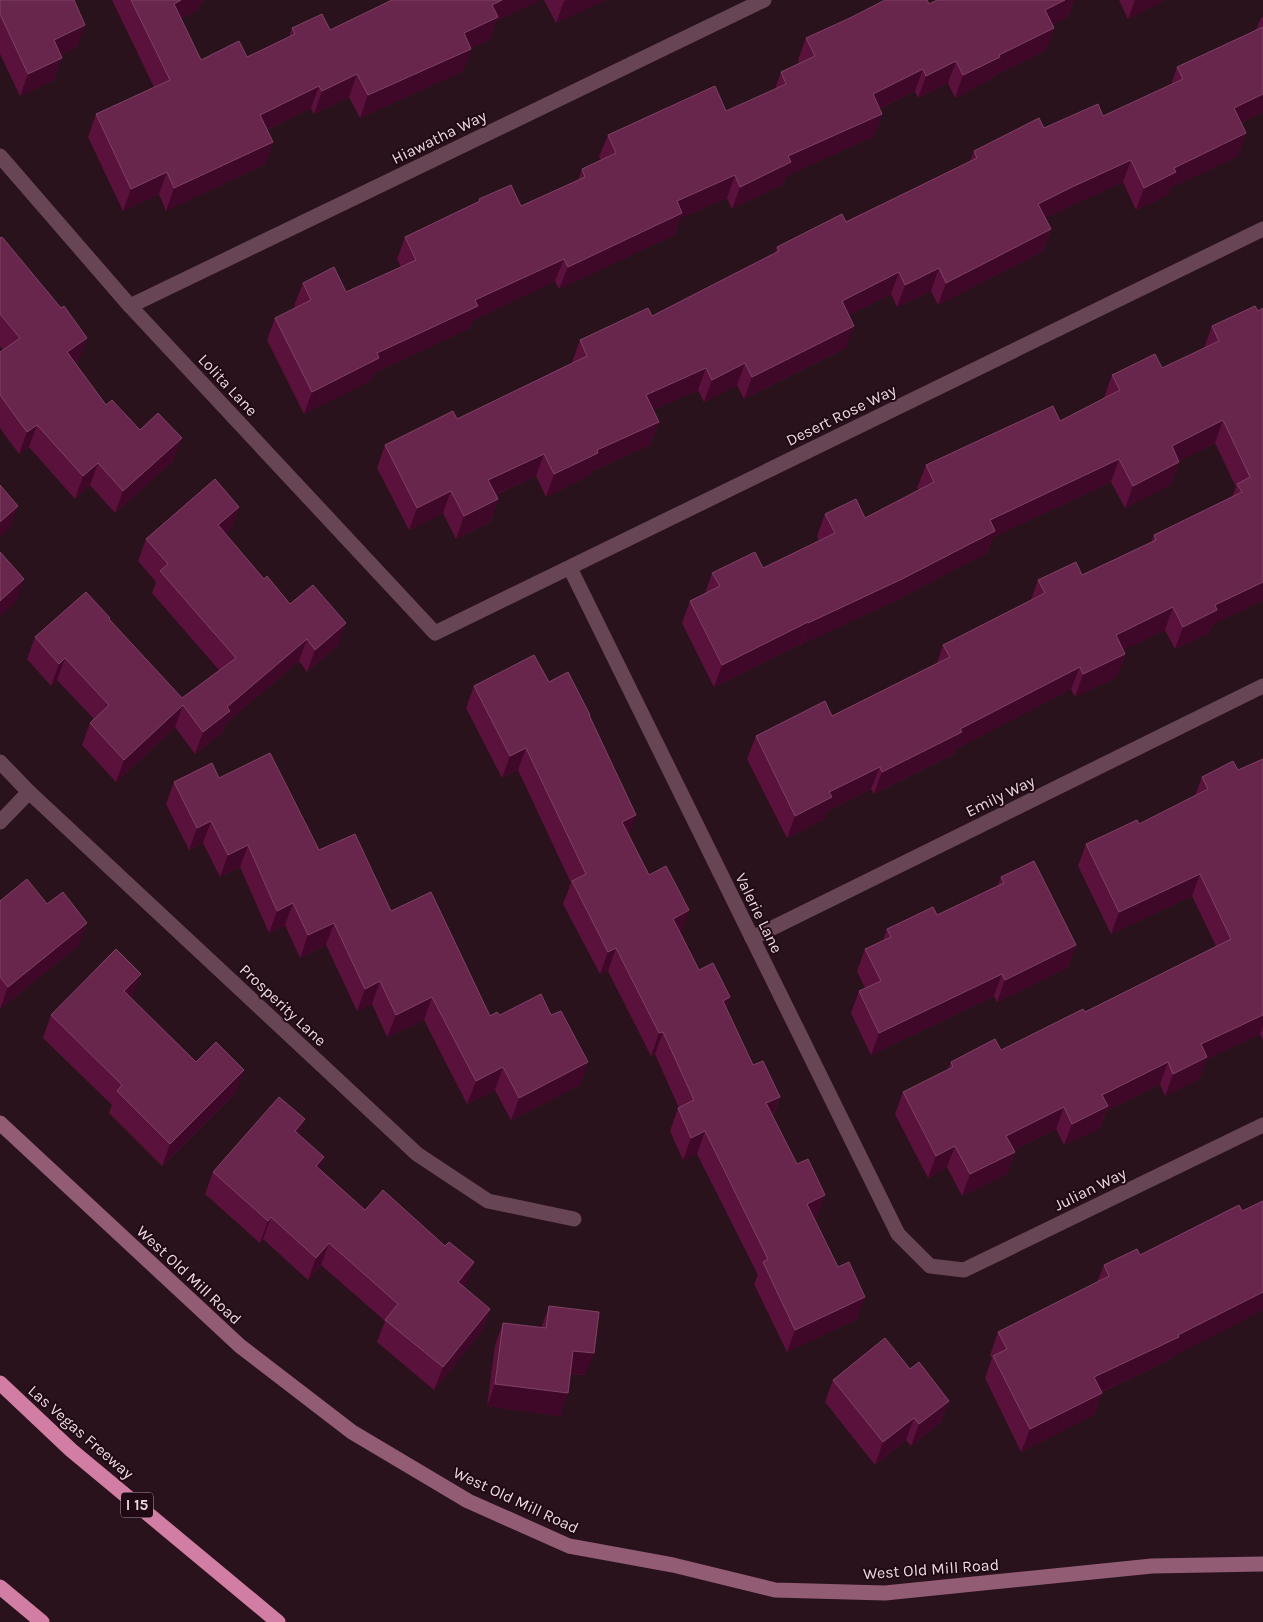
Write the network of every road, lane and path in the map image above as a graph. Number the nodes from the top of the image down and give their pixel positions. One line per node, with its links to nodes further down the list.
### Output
1 (764, 0): 4 (street, Hiawatha Way)
2 (0, 156): 4 (street, Lolita Lane)
3 (1263, 229): 5 (street, Desert Rose Way)
4 (130, 306): 6 (street, Lolita Lane)
5 (570, 568): 6 (street, Desert Rose Way); 11 (street, Valerie Lane)
6 (435, 633)
7 (1263, 686): 11 (street, Emily Way)
8 (0, 762): 9 (street, Prosperity Lane)
9 (29, 792): 10 (street); 14 (street, Prosperity Lane)
10 (0, 822)
11 (752, 938): 15 (street, Valerie Lane)
12 (0, 1124): 17 (street, West Old Mill Road)
13 (1263, 1125): 15 (street, Julian Way)
14 (574, 1219)
15 (930, 1266)
16 (0, 1384): 20 (highway, Las Vegas Freeway / I 15)
17 (1263, 1564)
18 (0, 1587): 19 (highway)
19 (42, 1622)
20 (278, 1622)

